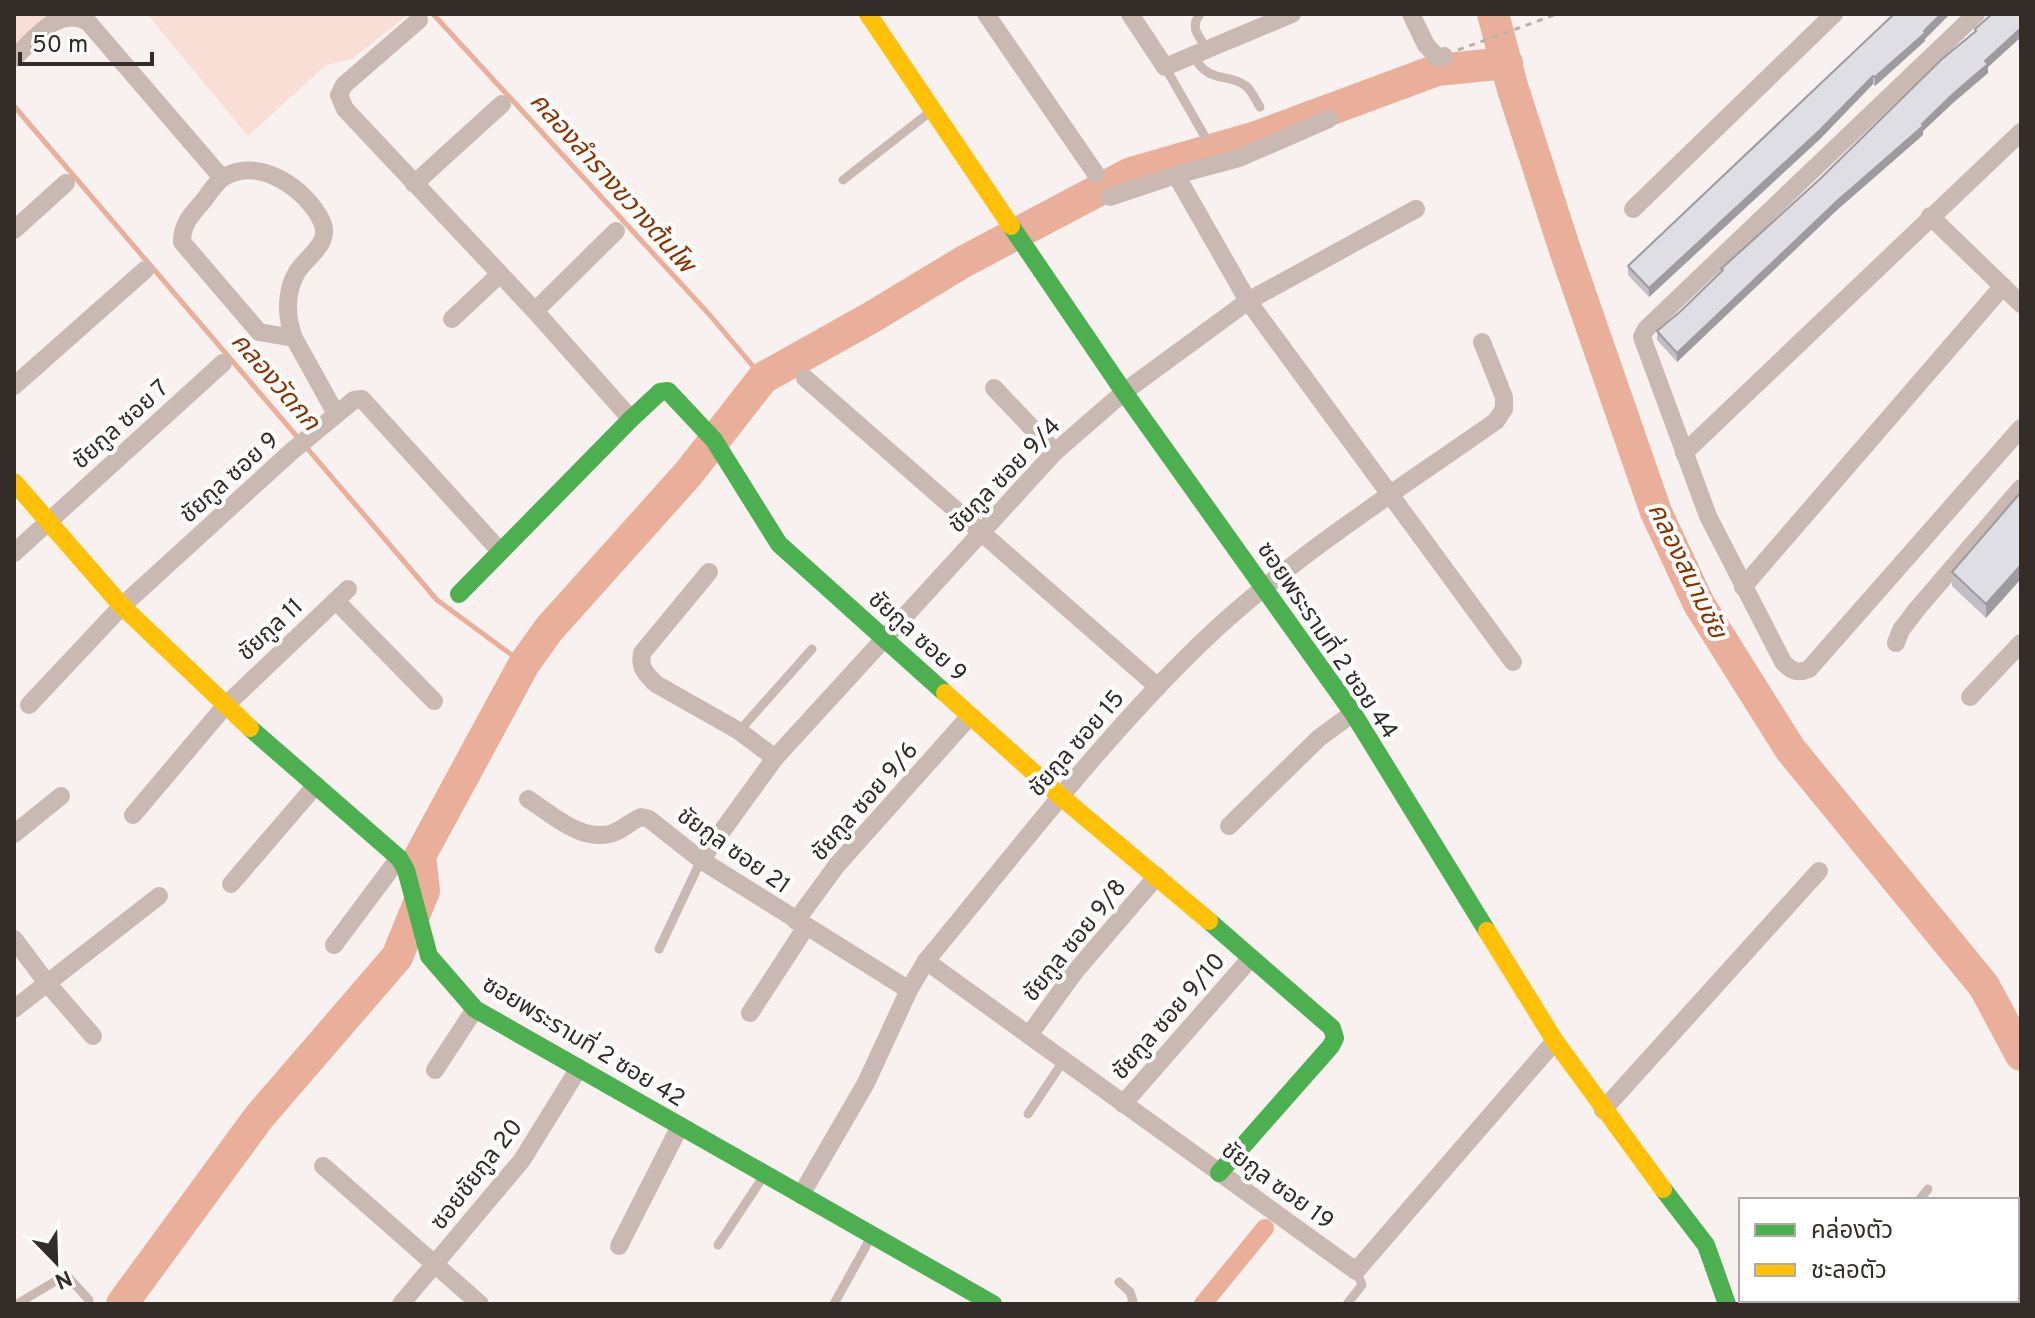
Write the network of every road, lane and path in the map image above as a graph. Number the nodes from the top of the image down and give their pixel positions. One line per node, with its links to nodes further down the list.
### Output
1 (868, 14): 17 (street, ซอยพระรามที่ 2 ซอย 44)
2 (986, 14): 21 (street)
3 (1130, 14): 14 (street)
4 (1200, 14): 11 (lane)
5 (1292, 14): 11 (street)
6 (1411, 14): 12 (street)
7 (1557, 14): 12 (path)
8 (1834, 14): 29 (street)
9 (1976, 14): 51 (street)
10 (419, 20): 26 (street)
11 (1200, 52): 14 (street); 16 (lane)
12 (1444, 56)
13 (14, 58): 23 (street)
14 (1165, 67): 20 (lane)
15 (502, 104): 26 (street)
16 (1260, 107)
17 (932, 109): 24 (lane); 46 (street, ซอยพระรามที่ 2 ซอย 44)
18 (1329, 119): 22 (street)
19 (2021, 132): 30 (street)
20 (1204, 135)
21 (1096, 174)
22 (1176, 175): 27 (street); 36 (street)
23 (222, 178): 40 (street); 40 (street)
24 (843, 180)
25 (66, 183): 31 (street)
26 (414, 184): 34 (street)
27 (1110, 197)
28 (1416, 209): 36 (street, ชัยกูล ซอย 9/4)
29 (1633, 209)
30 (1930, 216): 35 (street); 51 (street)
31 (14, 230)
32 (616, 231): 38 (street)
33 (145, 270): 44 (street)
34 (499, 275): 38 (street); 39 (street)
35 (2003, 286): 37 (street); 61 (street)
36 (1248, 301): 46 (street, ชัยกูล ซอย 9/4); 54 (street)
37 (2021, 304)
38 (535, 311): 48 (street)
39 (452, 319)
40 (294, 338): 47 (street)
41 (1482, 342): 54 (street, ชัยกูล ซอย 15)
42 (223, 363): 55 (street, ชัยกูล ซอย 7)
43 (805, 378): 56 (street)
44 (14, 386)
45 (994, 388): 50 (street)
46 (1124, 392): 50 (street, ชัยกูล ซอย 9/4); 60 (street, ซอยพระรามที่ 2 ซอย 44)
47 (336, 414): 57 (street, ชัยกูล ซอย 9); 63 (street, ชัยกูล ซอย 9)
48 (631, 419): 57 (street, ชัยกูล ซอย 9); 64 (street, ชัยกูล ซอย 9)
49 (2021, 428): 61 (street)
50 (1055, 452): 56 (street, ชัยกูล ซอย 9/4)
51 (1684, 453): 61 (street)
52 (14, 482): 55 (street, ซอยพระรามที่ 2 ซอย 42)
53 (2021, 488): 65 (street)
54 (1392, 494): 60 (street, ชัยกูล ซอย 15); 68 (street)
55 (50, 522): 58 (street, ชัยกูล ซอย 7); 63 (street, ซอยพระรามที่ 2 ซอย 42)
56 (980, 532): 64 (street, ชัยกูล ซอย 9/4); 69 (street)
57 (500, 551): 62 (street, ชัยกูล ซอย 9)
58 (14, 553)
59 (709, 572): 76 (street)
60 (1264, 587): 69 (street, ชัยกูล ซอย 15); 74 (street, ซอยพระรามที่ 2 ซอย 44)
61 (1743, 587)
62 (459, 594)
63 (122, 606): 72 (street, ชัยกูล ซอย 9); 73 (street, ซอยพระรามที่ 2 ซอย 42)
64 (885, 639): 75 (street, ชัยกูล ซอย 9); 77 (street, ชัยกูล ซอย 9/4)
65 (1896, 643)
66 (2021, 643): 70 (street)
67 (812, 649): 76 (lane)
68 (1513, 662)
69 (1158, 687): 80 (street, ชัยกูล ซอย 15)
70 (1970, 697)
71 (434, 701): 73 (street, ชัยกูล 11)
72 (29, 705)
73 (225, 706): 78 (street, ซอยพระรามที่ 2 ซอย 42); 82 (street, ชัยกูล 11)
74 (1353, 713): 83 (street); 104 (street, ซอยพระรามที่ 2 ซอย 44)
75 (970, 716): 80 (street, ชัยกูล ซอย 9); 91 (street, ชัยกูล ซอย 9/6)
76 (739, 731): 77 (street)
77 (775, 758): 86 (street, ชัยกูล ซอย 9/4)
78 (316, 785): 85 (street, ซอยพระรามที่ 2 ซอย 42); 89 (street)
79 (61, 796): 84 (street)
80 (1060, 796): 88 (street, ชัยกูล ซอย 9); 96 (street, ชัยกูล ซอย 15)
81 (528, 799): 86 (street, ชัยกูล ซอย 21)
82 (133, 815)
83 (1229, 826)
84 (14, 834)
85 (399, 858): 93 (street); 100 (street, ซอยพระรามที่ 2 ซอย 42)
86 (701, 860): 91 (street, ชัยกูล ซอย 21); 94 (lane)
87 (1819, 871): 109 (street)
88 (1157, 876): 95 (street, ชัยกูล ซอย 9); 102 (street, ชัยกูล ซอย 9/8)
89 (231, 884)
90 (159, 896): 97 (street)
91 (801, 924): 98 (street, ชัยกูล ซอย 21); 101 (street, ชัยกูล ซอย 9/6)
92 (14, 939): 97 (street)
93 (334, 945)
94 (659, 949)
95 (1250, 959): 108 (street, ชัยกูล ซอย 9/10); 113 (street, ชัยกูล ซอย 9)
96 (926, 961): 98 (street, ชัยกูล ซอย 15); 102 (street, ชัยกูล ซอย 19)
97 (47, 983): 99 (street); 103 (street)
98 (909, 990): 116 (street, ชัยกูล ซอย 15)
99 (14, 1009)
100 (475, 1009): 106 (street, ซอยพระรามที่ 2 ซอย 42); 107 (street)
101 (750, 1013)
102 (1029, 1035): 105 (street, ชัยกูล ซอย 19)
103 (93, 1036)
104 (1555, 1041): 109 (street, ซอยพระรามที่ 2 ซอย 44); 122 (street)
105 (1064, 1060): 108 (street, ชัยกูล ซอย 19); 110 (lane)
106 (579, 1068): 111 (street, ซอยพระรามที่ 2 ซอย 42); 121 (street, ซอยชัยกูล 20)
107 (435, 1070)
108 (1123, 1104): 113 (street, ชัยกูล ซอย 19)
109 (1603, 1110): 132 (street, ซอยพระรามที่ 2 ซอย 44)
110 (1028, 1114)
111 (680, 1126): 114 (street, ซอยพระรามที่ 2 ซอย 42); 120 (street)
112 (323, 1166): 121 (street)
113 (1219, 1173): 122 (street, ชัยกูล ซอย 19)
114 (765, 1174): 116 (street, ซอยพระรามที่ 2 ซอย 42); 119 (lane)
115 (1928, 1189): 117 (lane)
116 (801, 1195): 118 (street, ซอยพระรามที่ 2 ซอย 42)
117 (1921, 1198)
118 (872, 1235): 125 (street, ซอยพระรามที่ 2 ซอย 42); 129 (lane)
119 (718, 1245)
120 (619, 1246)
121 (435, 1266): 127 (street, ซอยชัยกูล 20); 128 (street)
122 (1356, 1271): 131 (lane)
123 (1119, 1282): 130 (lane)
124 (89, 1300): 126 (lane)
125 (984, 1302)
126 (17, 1304)
127 (401, 1304)
128 (480, 1304)
129 (834, 1304)
130 (1131, 1304)
131 (1347, 1304)
132 (1727, 1304)

